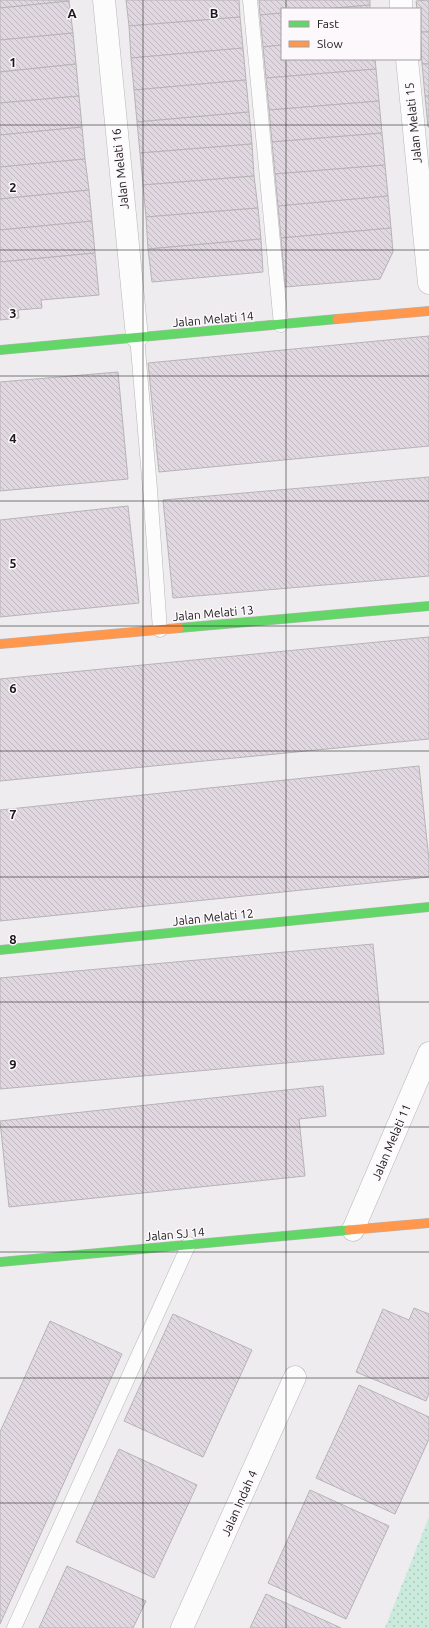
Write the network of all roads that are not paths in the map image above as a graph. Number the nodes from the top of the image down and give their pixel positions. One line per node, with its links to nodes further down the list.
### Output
1 (104, 0): 7 (street, Jalan Melati 16)
2 (250, 0): 6 (lane)
3 (406, 60): 4 (street, Jalan Melati 15)
4 (429, 282)
5 (429, 311): 6 (street, Jalan Melati 14)
6 (281, 325): 7 (street, Jalan Melati 14)
7 (137, 337): 8 (street, Jalan Melati 14); 10 (lane)
8 (0, 350)
9 (429, 606): 10 (street, Jalan Melati 13)
10 (160, 630): 11 (street, Jalan Melati 13)
11 (0, 644)
12 (429, 907): 13 (street, Jalan Melati 12)
13 (0, 950)
14 (429, 1054): 16 (street, Jalan Melati 11)
15 (429, 1222): 16 (street, Jalan SJ 14)
16 (353, 1230): 17 (street, Jalan SJ 14)
17 (189, 1244): 18 (street, Jalan SJ 14); 20 (lane)
18 (0, 1262)
19 (295, 1377): 21 (street, Jalan Indah 4)
20 (14, 1628)
21 (182, 1628)

